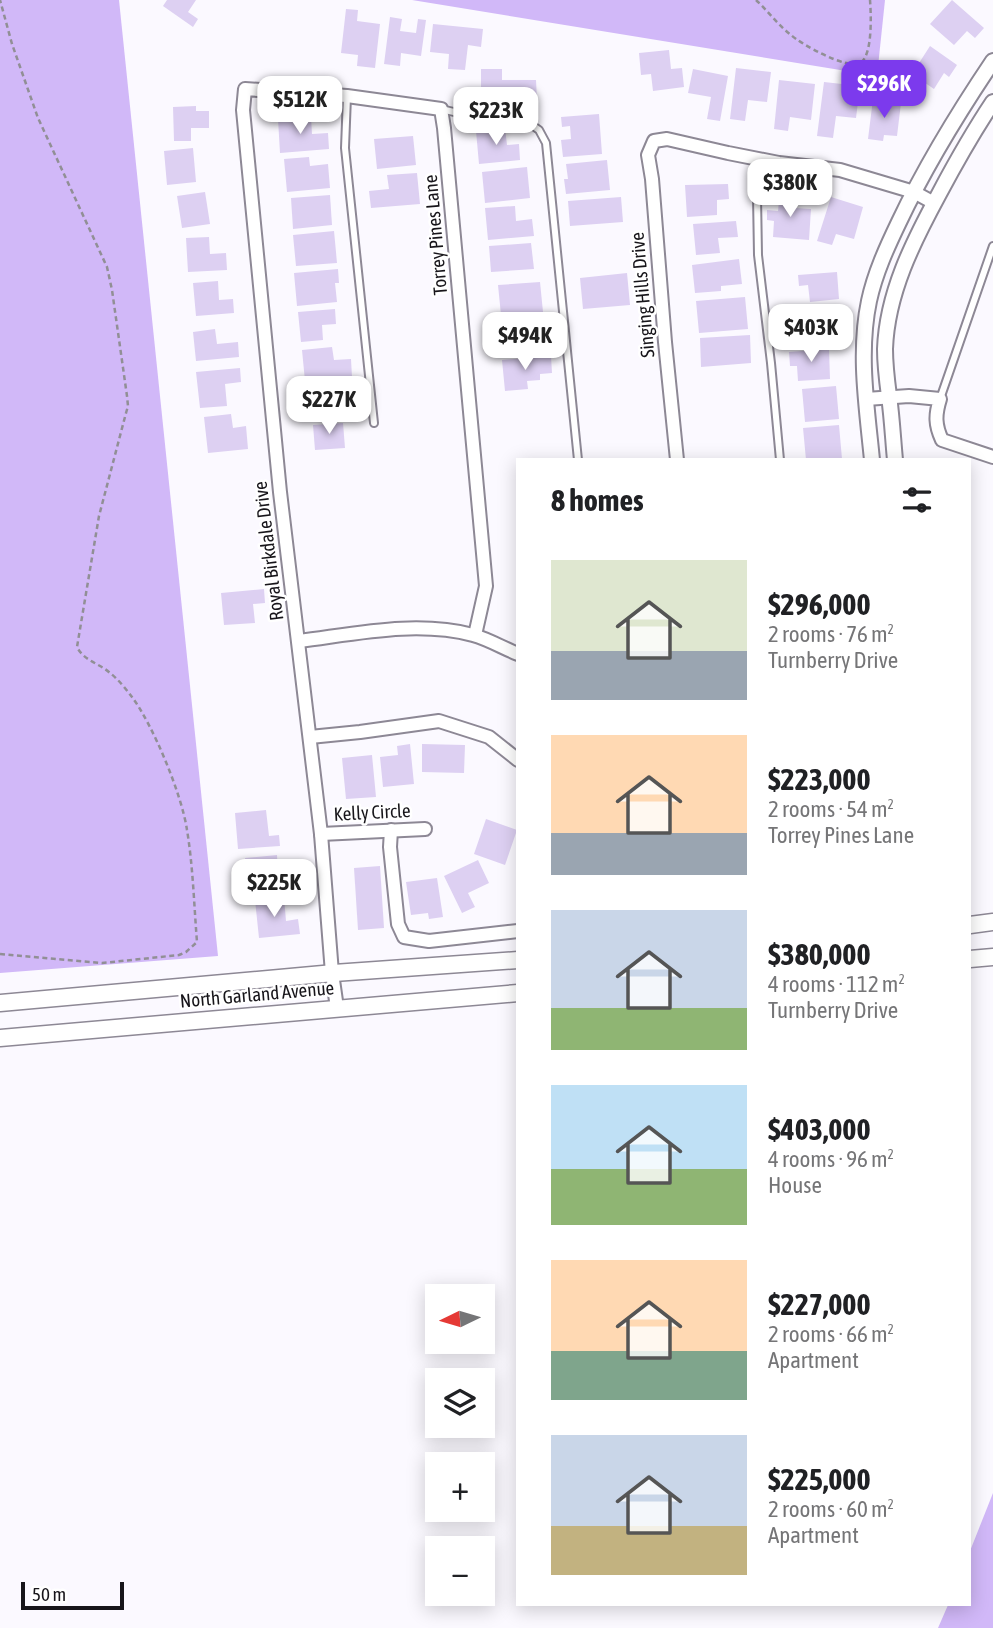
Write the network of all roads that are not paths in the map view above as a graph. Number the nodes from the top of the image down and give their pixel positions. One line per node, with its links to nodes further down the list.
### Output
1 (993, 61): 2 (street)
2 (971, 94): 4 (lane); 7 (street)
3 (348, 96): 5 (street); 13 (lane); 21 (street, Royal Birkdale Drive)
4 (992, 107): 8 (street)
5 (441, 109): 15 (lane); 20 (street, Torrey Pines Lane)
6 (758, 159): 7 (street); 16 (street, Singing Hills Drive); 17 (lane)
7 (914, 192): 8 (street); 11 (street)
8 (934, 203): 10 (street)
9 (993, 246): 12 (lane)
10 (890, 398): 11 (street); 12 (street); 19 (street)
11 (866, 399): 18 (street)
12 (940, 399): 14 (street)
13 (374, 423)
14 (993, 457)
15 (578, 458)
16 (677, 458)
17 (780, 458)
18 (872, 458)
19 (895, 458)
20 (475, 635): 21 (street); 22 (street)
21 (299, 641): 23 (street, Royal Birkdale Drive)
22 (516, 653)
23 (310, 737): 24 (street); 27 (street, Royal Birkdale Drive)
24 (516, 758)
25 (425, 829): 26 (street, Kelly Circle)
26 (391, 830): 27 (street, Kelly Circle); 30 (street)
27 (321, 834): 34 (street, Royal Birkdale Drive)
28 (993, 922): 29 (main road)
29 (971, 925)
30 (516, 931)
31 (993, 957): 32 (main road)
32 (971, 959)
33 (516, 960): 34 (main road, North Garland Avenue)
34 (332, 973): 36 (main road, North Garland Avenue); 37 (street, Royal Birkdale Drive)
35 (516, 993): 37 (main road, North Garland Avenue)
36 (0, 1003)
37 (337, 1008): 38 (main road, North Garland Avenue)
38 (0, 1038)

